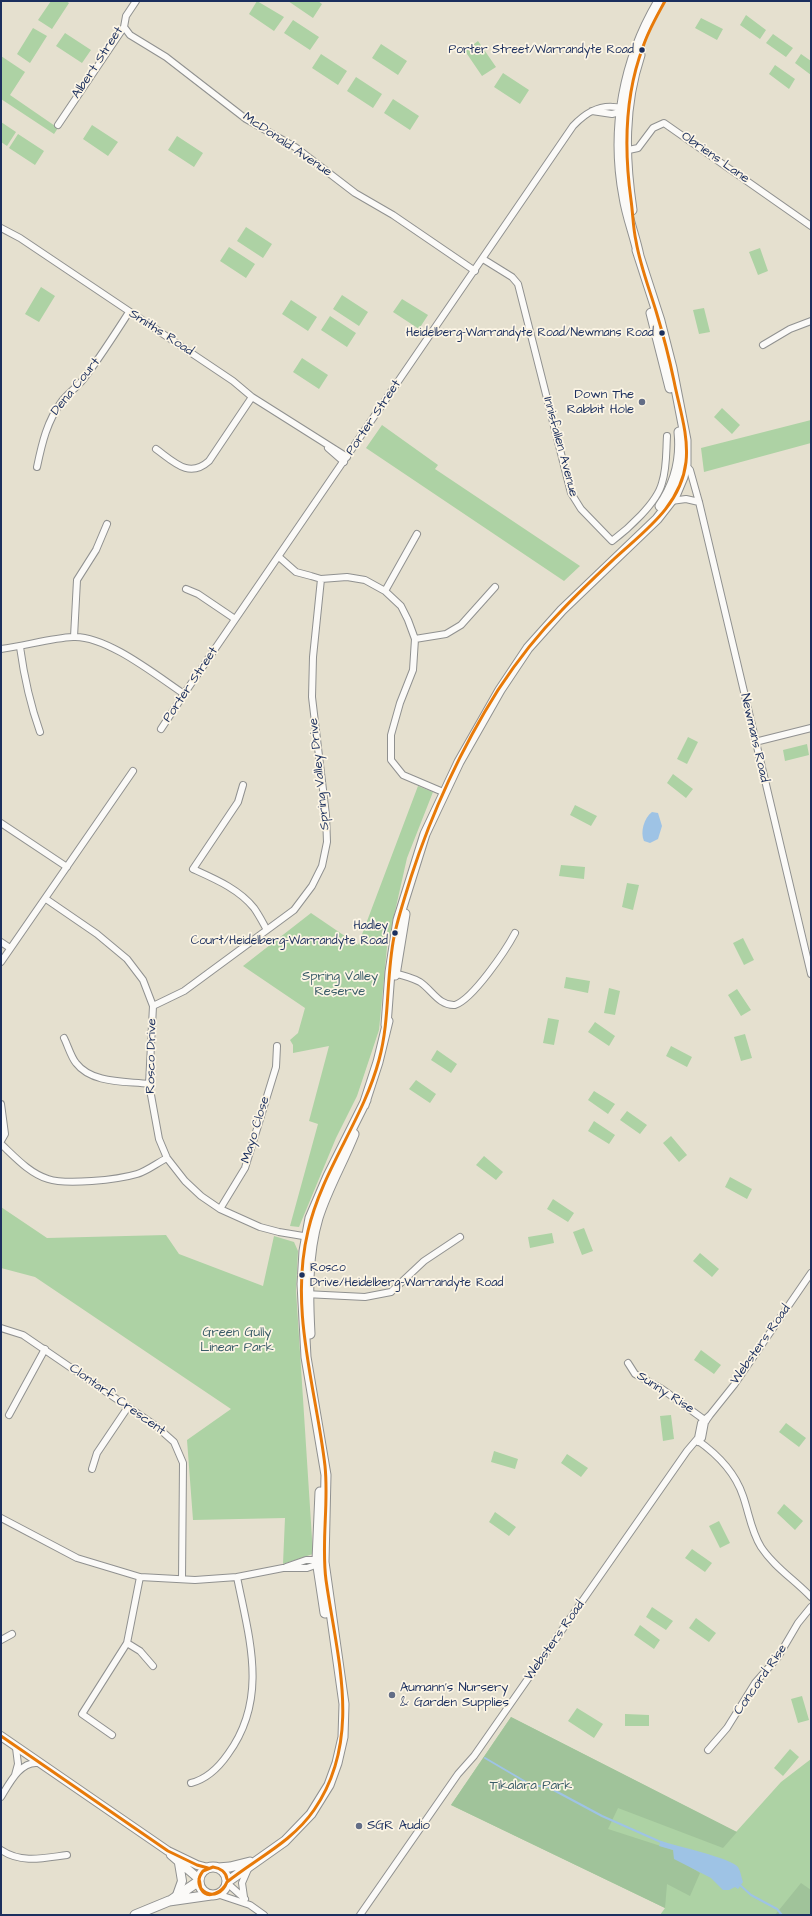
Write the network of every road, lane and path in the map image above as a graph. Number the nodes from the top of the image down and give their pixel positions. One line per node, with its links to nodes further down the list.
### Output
1 (136, 1): 4 (street, Albert Street)
2 (659, 1): 5 (main road)
3 (665, 1): 5 (main road)
4 (124, 27): 6 (street, Albert Street); 11 (street, McDonald Avenue)
5 (622, 110): 7 (main road, Newmans Road); 10 (street, Porter Street)
6 (58, 125)
7 (622, 151): 8 (street, Obriens Lane); 19 (main road, Newmans Road)
8 (811, 226)
9 (1, 228): 12 (street, Smiths Road)
10 (483, 259): 11 (street, Porter Street); 16 (street, Innisfallen Avenue)
11 (475, 271): 18 (street, Porter Street)
12 (129, 312): 15 (street, Smiths Road); 20 (street, Dena Court)
13 (811, 321): 14 (street)
14 (763, 345)
15 (252, 397): 17 (street); 18 (street, Smiths Road)
16 (667, 436)
17 (156, 449)
18 (345, 460): 26 (street, Porter Street)
19 (683, 463): 21 (main road); 22 (street, Newmans Road); 25 (main road)
20 (37, 467)
21 (672, 501): 22 (street); 25 (main road)
22 (699, 502): 40 (street, Newmans Road)
23 (107, 524): 32 (street)
24 (418, 534): 30 (street)
25 (633, 541): 43 (main road)
26 (278, 557): 27 (street); 31 (street, Porter Street)
27 (321, 579): 30 (street); 47 (street, Spring Valley Drive)
28 (495, 587): 33 (street)
29 (186, 589): 31 (street)
30 (385, 591): 33 (street)
31 (236, 619): 36 (street, Porter Street)
32 (74, 636): 34 (street); 36 (street)
33 (416, 639): 43 (street)
34 (20, 647): 35 (street); 39 (street)
35 (1, 649)
36 (184, 694): 38 (street, Porter Street)
37 (811, 728): 40 (street)
38 (161, 729)
39 (40, 732)
40 (755, 742): 53 (street, Newmans Road)
41 (133, 771): 45 (street)
42 (243, 786): 47 (street)
43 (443, 792): 52 (main road)
44 (1, 823): 45 (street)
45 (67, 867): 46 (street)
46 (46, 899): 50 (street); 54 (street, Rosco Drive)
47 (267, 930): 54 (street, Spring Valley Drive)
48 (516, 933): 52 (street)
49 (1, 942): 50 (street)
50 (10, 948): 51 (street)
51 (1, 962)
52 (393, 973): 63 (main road)
53 (811, 974)
54 (153, 1006): 57 (street, Rosco Drive)
55 (64, 1038): 57 (street)
56 (277, 1046): 61 (street, Mayo Close)
57 (149, 1084): 60 (street, Rosco Drive)
58 (1, 1104): 59 (street)
59 (1, 1142): 60 (street)
60 (166, 1158): 61 (street, Rosco Drive)
61 (220, 1209): 63 (street, Rosco Drive)
62 (460, 1236): 65 (street)
63 (310, 1237): 65 (main road)
64 (811, 1273): 71 (street, Websters Road)
65 (305, 1294): 75 (main road)
66 (1, 1328): 67 (street, Clontarf Crescent)
67 (45, 1349): 69 (street, Clontarf Crescent); 70 (street)
68 (628, 1363): 71 (street, Sunny Rise)
69 (128, 1407): 73 (street); 78 (street, Clontarf Crescent)
70 (10, 1415)
71 (706, 1418): 72 (street, Websters Road)
72 (696, 1442): 79 (street); 110 (street, Websters Road)
73 (92, 1468)
74 (1, 1518): 76 (street)
75 (320, 1562): 77 (street); 97 (main road)
76 (140, 1577): 78 (street); 83 (street)
77 (237, 1577): 78 (street); 92 (street)
78 (182, 1579)
79 (811, 1597)
80 (811, 1607): 89 (street, Concord Rise)
81 (12, 1634): 82 (street)
82 (1, 1640)
83 (127, 1643): 84 (street); 85 (street)
84 (153, 1666)
85 (112, 1735)
86 (1, 1736): 88 (main road)
87 (1, 1740): 88 (main road)
88 (16, 1748): 90 (main road); 91 (street)
89 (708, 1750)
90 (38, 1763): 91 (street); 95 (main road)
91 (14, 1776): 93 (street)
92 (191, 1783)
93 (1, 1797)
94 (1, 1850): 96 (street)
95 (168, 1851): 98 (main road); 99 (main road)
96 (67, 1855)
97 (254, 1861): 100 (main road); 102 (main road); 105 (street)
98 (179, 1863): 101 (main road); 104 (main road)
99 (208, 1868): 100 (main road); 101 (main road)
100 (218, 1868): 102 (main road)
101 (199, 1880): 103 (main road); 104 (main road)
102 (227, 1882): 103 (main road); 105 (street)
103 (215, 1894): 106 (main road); 107 (street)
104 (177, 1895): 106 (main road)
105 (244, 1897): 107 (street)
106 (169, 1902): 108 (main road)
107 (250, 1905): 109 (street)
108 (135, 1915)
109 (264, 1915)
110 (360, 1915)

